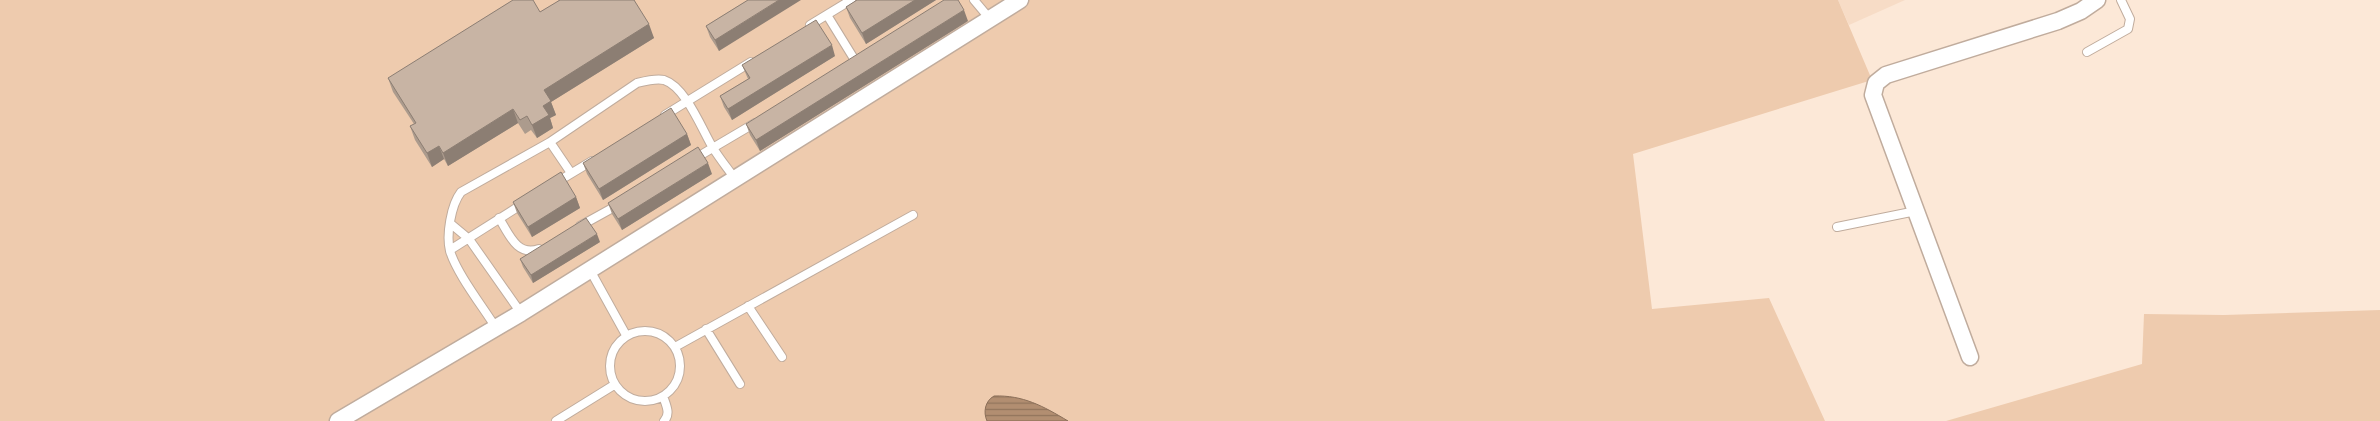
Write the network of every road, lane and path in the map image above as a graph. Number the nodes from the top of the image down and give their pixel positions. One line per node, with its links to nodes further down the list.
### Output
1 (850, 0): 6 (lane)
2 (974, 0): 7 (lane)
3 (1020, 0): 7 (street)
4 (2097, 0): 26 (street)
5 (2121, 0): 9 (lane)
6 (826, 15): 8 (lane); 12 (lane)
7 (990, 19): 22 (street)
8 (802, 30)
9 (2087, 52)
10 (761, 56): 14 (lane)
11 (865, 57): 12 (lane)
12 (856, 62): 13 (lane)
13 (848, 67)
14 (687, 102): 16 (lane); 17 (lane); 18 (lane)
15 (764, 118): 18 (lane)
16 (654, 122)
17 (550, 142): 21 (lane); 29 (lane)
18 (713, 148): 20 (lane); 22 (lane)
19 (596, 158): 21 (lane)
20 (688, 163)
21 (571, 173): 23 (lane)
22 (735, 180): 35 (street)
23 (547, 188)
24 (531, 198): 28 (lane)
25 (629, 198): 31 (lane)
26 (1916, 211): 30 (lane); 43 (street)
27 (913, 215): 36 (lane)
28 (499, 218): 32 (lane); 33 (lane)
29 (451, 224): 32 (lane); 34 (lane)
30 (1837, 227)
31 (570, 232)
32 (469, 239): 34 (lane); 37 (lane)
33 (545, 246)
34 (450, 250): 38 (lane)
35 (590, 270): 37 (street); 40 (lane)
36 (748, 306): 39 (lane); 42 (lane)
37 (521, 313): 38 (street)
38 (496, 328): 47 (street)
39 (706, 329): 41 (lane); 44 (lane)
40 (626, 335): 41 (lane); 45 (lane)
41 (675, 347): 46 (lane)
42 (782, 357)
43 (1970, 357)
44 (740, 384)
45 (614, 385): 46 (lane); 48 (lane)
46 (663, 396): 49 (lane)
47 (338, 421)
48 (556, 421)
49 (664, 421)

